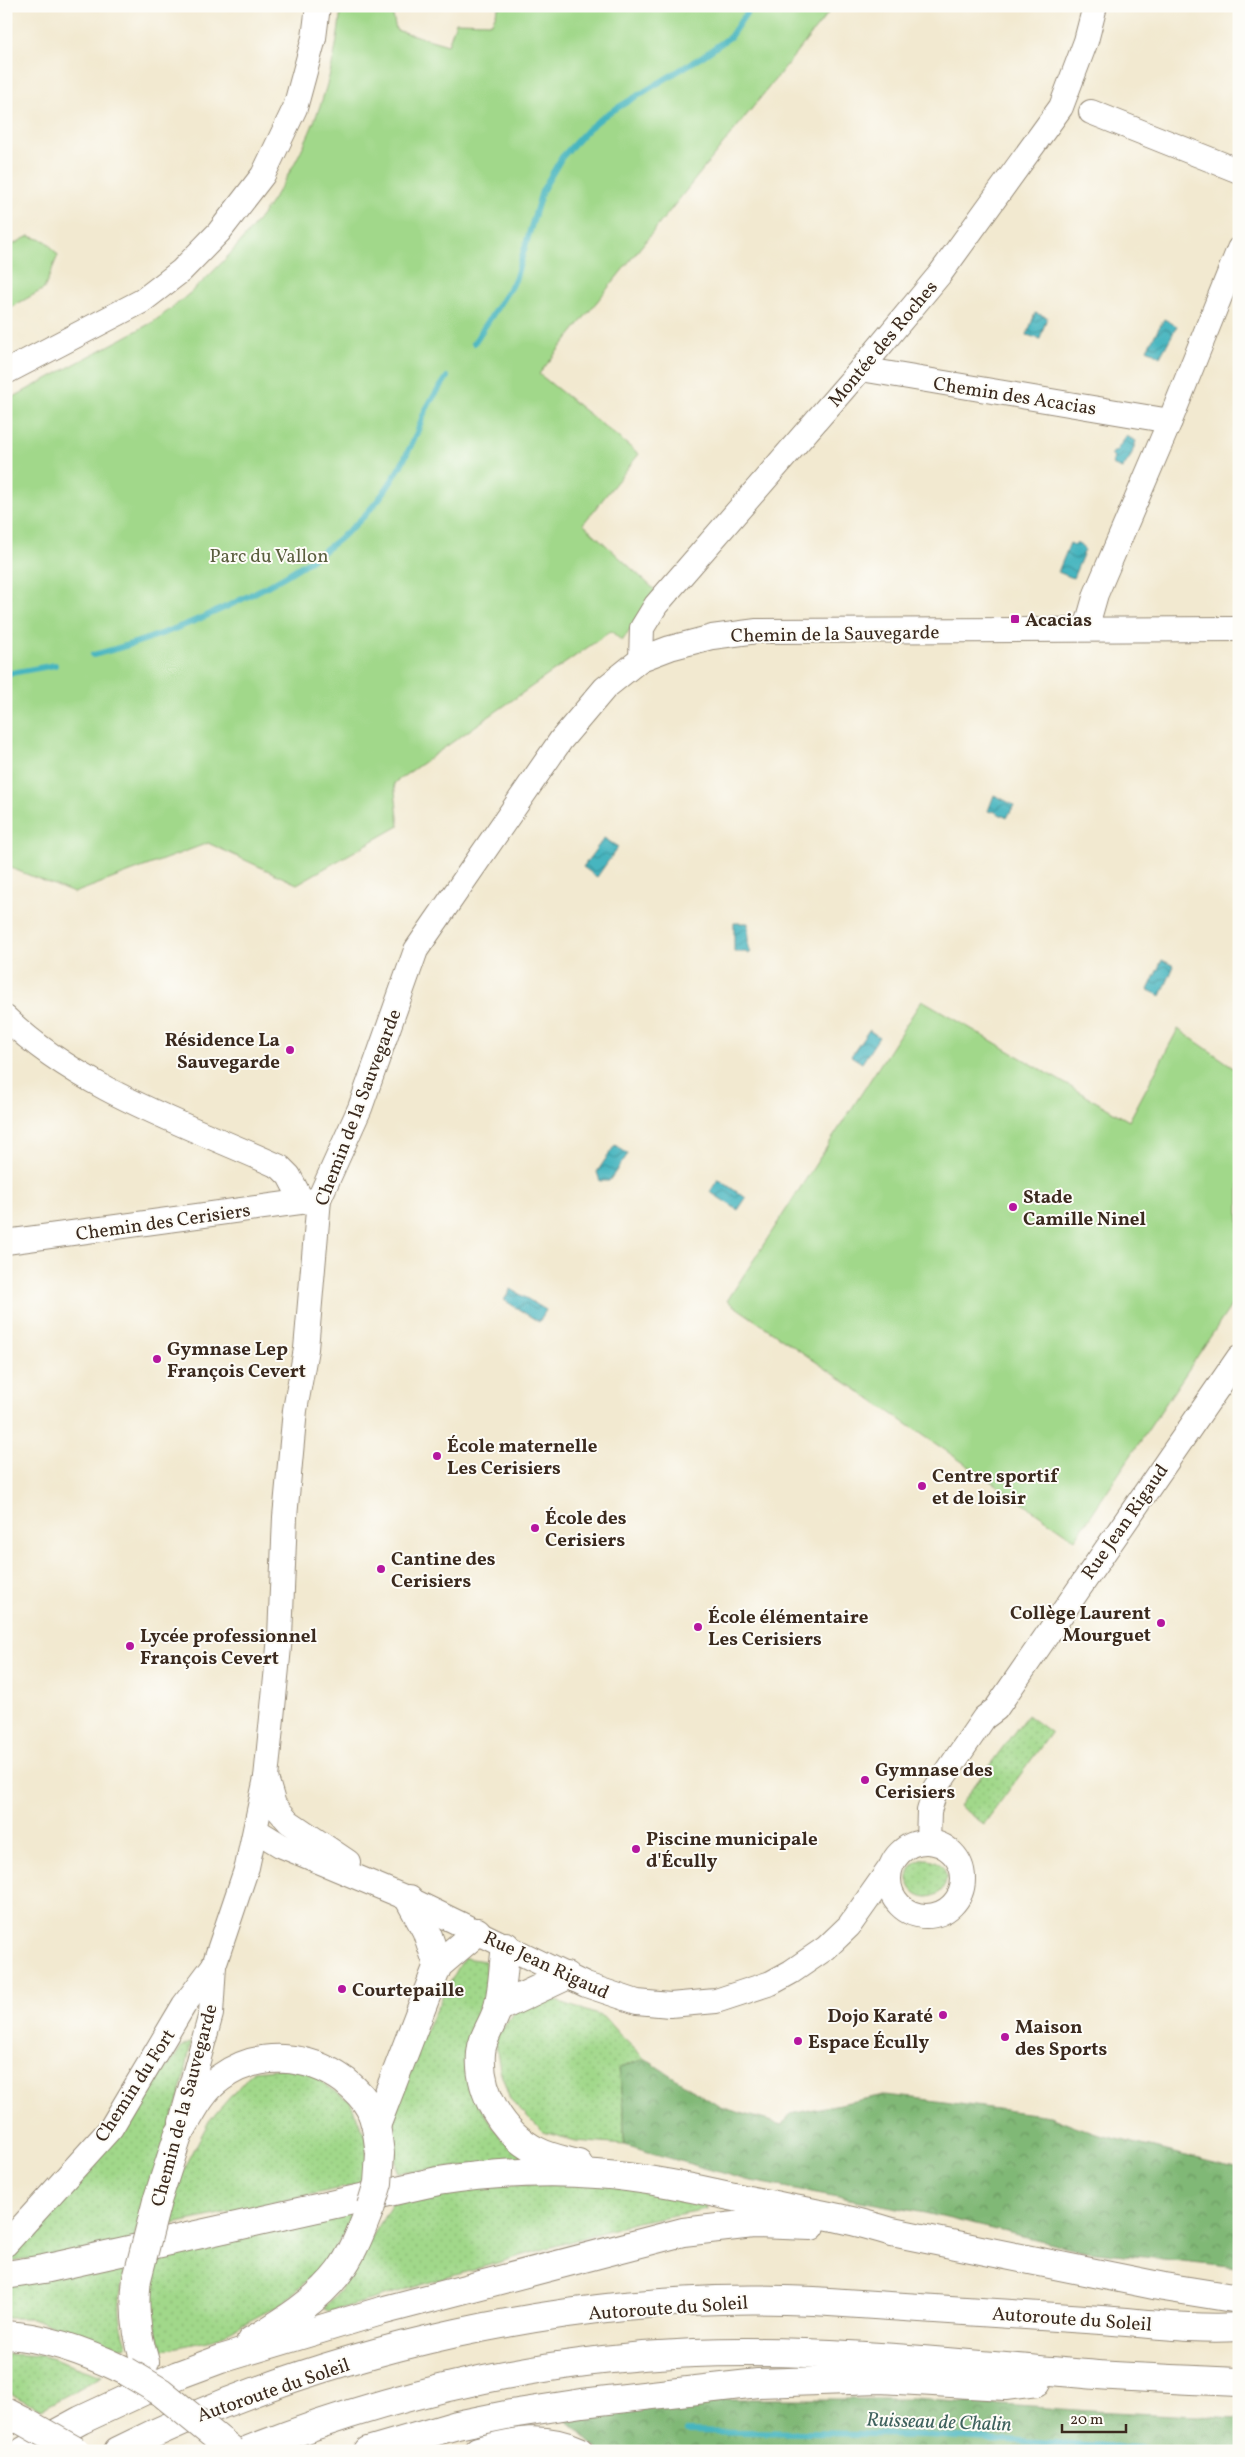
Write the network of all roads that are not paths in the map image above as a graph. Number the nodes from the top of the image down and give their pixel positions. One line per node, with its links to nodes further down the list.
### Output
1 (318, 6): 7 (street)
2 (1094, 6): 6 (street, Montée des Roches)
3 (1091, 112): 4 (street)
4 (1239, 171)
5 (1239, 249): 8 (street)
6 (861, 370): 8 (street, Chemin des Acacias); 11 (street, Montée des Roches)
7 (6, 372)
8 (1170, 421): 9 (street)
9 (1086, 629): 10 (street, Chemin de la Sauvegarde); 11 (street, Chemin de la Sauvegarde)
10 (1239, 629)
11 (641, 659): 13 (street, Chemin de la Sauvegarde)
12 (6, 1018): 13 (street, Chemin de la Sauvegarde)
13 (311, 1200): 14 (street, Chemin des Cerisiers); 16 (street, Chemin de la Sauvegarde)
14 (6, 1242)
15 (1239, 1357): 18 (street, Rue Jean Rigaud)
16 (266, 1778): 17 (street, Chemin de la Sauvegarde); 20 (street, Rue Jean Rigaud)
17 (257, 1831): 20 (street, Rue Jean Rigaud); 25 (street, Chemin de la Sauvegarde)
18 (928, 1842): 19 (street); 21 (street)
19 (890, 1868): 21 (street); 22 (street, Rue Jean Rigaud)
20 (409, 1899): 23 (street, Rue Jean Rigaud); 26 (main road)
21 (902, 1907): 22 (street, Rue Jean Rigaud)
22 (849, 1926): 27 (street, Rue Jean Rigaud)
23 (478, 1932): 24 (street, Rue Jean Rigaud); 26 (main road)
24 (506, 1946): 27 (street, Rue Jean Rigaud); 28 (main road)
25 (214, 1965): 30 (street, Chemin de la Sauvegarde); 33 (street, Chemin du Fort)
26 (438, 1965): 29 (main road)
27 (566, 1976): 28 (main road)
28 (498, 2008): 31 (main road)
29 (376, 2126): 30 (main road); 38 (main road, bridge)
30 (178, 2136): 39 (main road, Chemin de la Sauvegarde, bridge)
31 (662, 2182): 32 (main road); 34 (main road)
32 (892, 2232): 35 (main road); 38 (main road)
33 (6, 2244)
34 (6, 2275)
35 (1239, 2299)
36 (1239, 2327): 45 (main road, Autoroute du Soleil)
37 (6, 2335): 39 (main road)
38 (221, 2359): 43 (main road)
39 (136, 2366): 46 (main road, Chemin de la Sauvegarde, bridge)
40 (1100, 2375): 41 (main road); 47 (main road); 48 (main road)
41 (1239, 2382)
42 (15, 2416): 44 (main road, bridge)
43 (24, 2451)
44 (76, 2451)
45 (118, 2451)
46 (234, 2451)
47 (246, 2451)
48 (368, 2451)
49 (478, 2451): 50 (main road)
50 (579, 2451)

